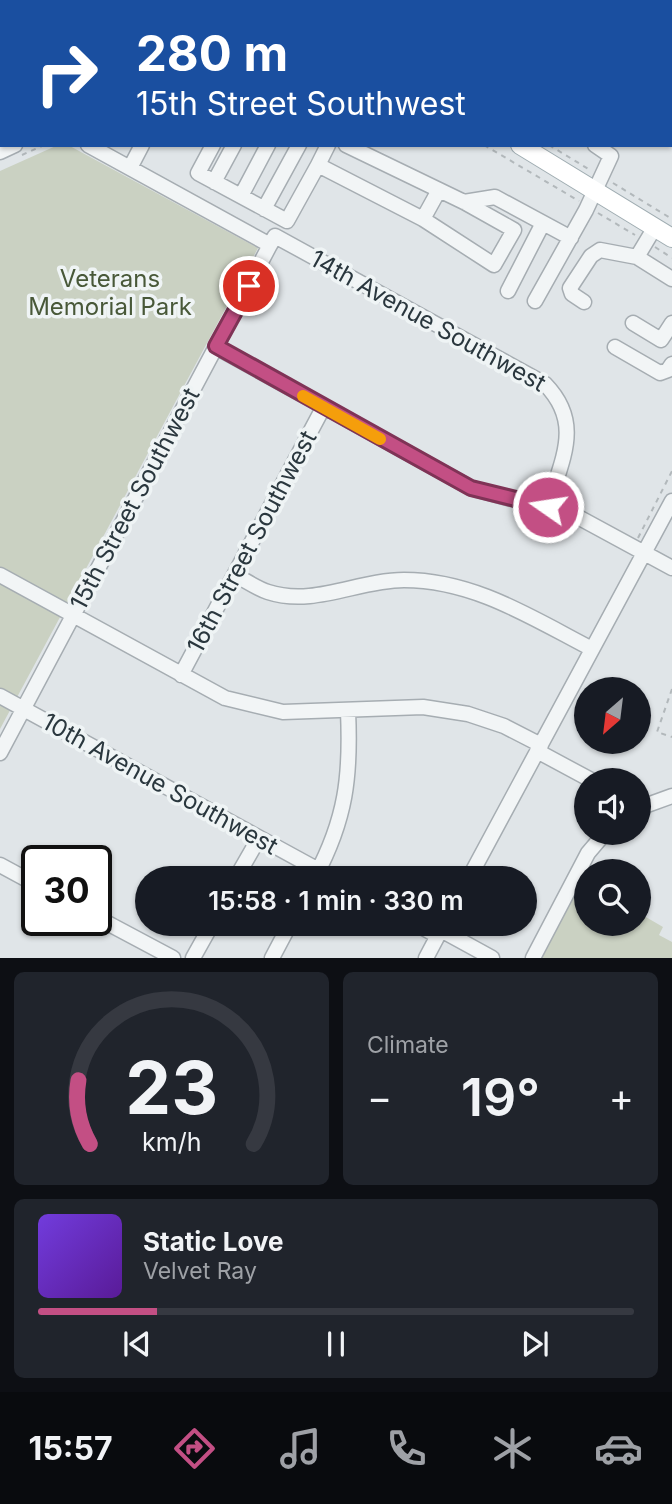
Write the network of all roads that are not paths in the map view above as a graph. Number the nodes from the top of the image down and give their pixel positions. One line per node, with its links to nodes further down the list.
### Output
1 (92, 147): 12 (street, 14th Avenue Southwest)
2 (141, 147): 12 (street)
3 (212, 147): 13 (street)
4 (233, 147): 13 (street)
5 (267, 147): 16 (street)
6 (298, 147): 18 (street)
7 (327, 147): 11 (street)
8 (350, 147): 15 (street)
9 (523, 147): 14 (main road)
10 (598, 147): 14 (street)
11 (318, 165): 18 (street); 19 (street)
12 (130, 168): 24 (street, 14th Avenue Southwest)
13 (214, 182): 16 (street)
14 (594, 188): 21 (main road); 22 (street)
15 (439, 190): 17 (street); 19 (street)
16 (241, 196): 18 (street)
17 (464, 202): 19 (street); 20 (street)
18 (264, 209)
19 (423, 219)
20 (543, 223): 22 (street); 27 (street)
21 (655, 227): 23 (main road); 25 (street)
22 (571, 238): 28 (street)
23 (672, 238)
24 (270, 245): 32 (street, 15th Street Southwest); 37 (street, 14th Avenue Southwest)
25 (637, 257): 26 (street); 29 (street)
26 (672, 279)
27 (508, 290)
28 (535, 301)
29 (584, 302)
30 (633, 323): 31 (street)
31 (672, 323)
32 (216, 346): 35 (street); 42 (street, 15th Street Southwest)
33 (615, 347): 34 (street)
34 (672, 364)
35 (323, 408): 37 (street); 41 (street, 16th Street Southwest)
36 (672, 501): 38 (street)
37 (548, 507): 38 (street)
38 (642, 547): 39 (street); 43 (street)
39 (672, 568)
40 (0, 575): 42 (street)
41 (234, 575): 43 (street); 44 (street, 16th Street Southwest)
42 (73, 615): 44 (street); 46 (street, 15th Street Southwest)
43 (592, 649): 48 (street)
44 (181, 675): 47 (street)
45 (0, 696): 46 (street, 10th Avenue Southwest)
46 (24, 709): 49 (street, 15th Street Southwest); 53 (street, 10th Avenue Southwest)
47 (348, 711): 48 (street); 58 (street)
48 (539, 748): 50 (street); 59 (street)
49 (0, 753)
50 (574, 770)
51 (672, 796): 52 (street)
52 (651, 804)
53 (259, 838): 56 (street); 57 (street, 10th Avenue Southwest)
54 (595, 845): 71 (street)
55 (0, 865): 60 (street)
56 (243, 866)
57 (302, 866)
58 (320, 866)
59 (475, 866)
60 (21, 876)
61 (112, 926): 66 (street)
62 (205, 936): 67 (street)
63 (284, 936): 68 (street)
64 (438, 936): 69 (street)
65 (452, 936): 70 (street)
66 (173, 958)
67 (193, 958)
68 (272, 958)
69 (426, 958)
70 (492, 958)
71 (533, 958)

